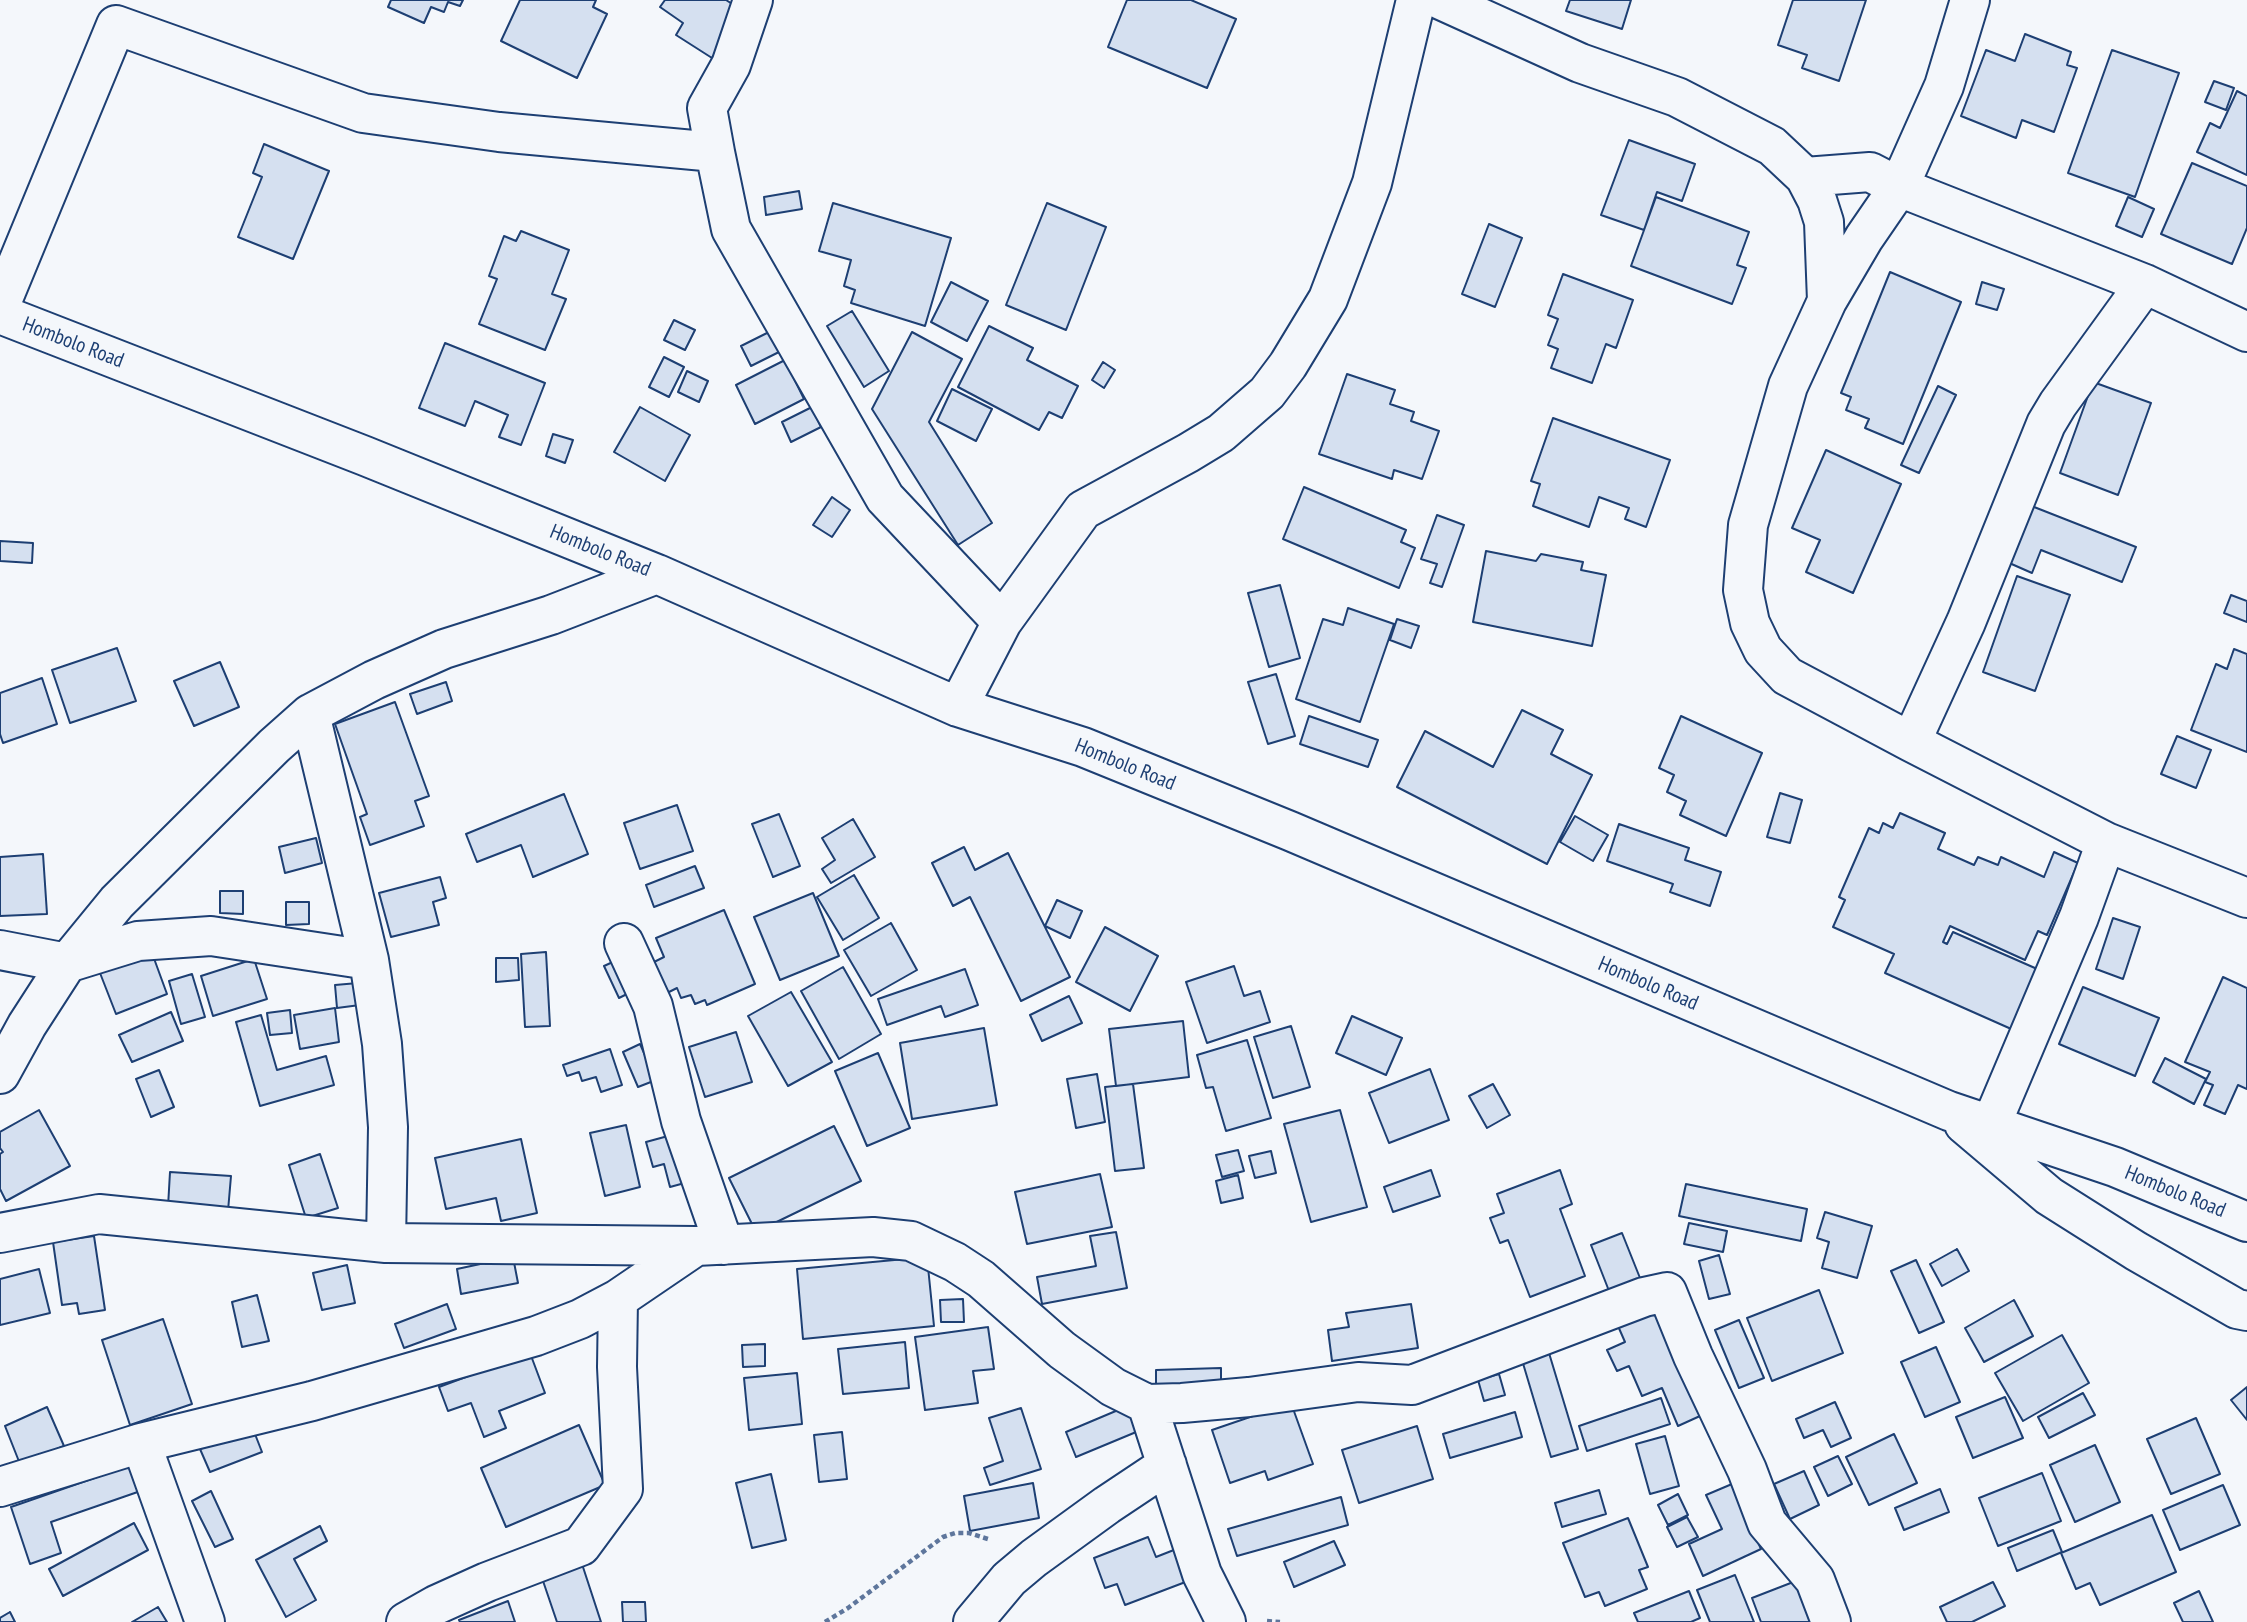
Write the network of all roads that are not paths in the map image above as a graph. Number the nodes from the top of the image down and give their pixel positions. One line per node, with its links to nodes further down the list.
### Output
1 (753, 0): 6 (street)
2 (1416, 0): 15 (street)
3 (1441, 0): 7 (street)
4 (1970, 0): 8 (street)
5 (114, 12): 6 (street); 11 (street)
6 (715, 152): 15 (street)
7 (1805, 177): 8 (street); 10 (street)
8 (1899, 187): 9 (street); 10 (street)
9 (2145, 284): 13 (street); 18 (street)
10 (1827, 301): 18 (street)
11 (0, 306)
12 (0, 314): 14 (street, Hombolo Road)
13 (2247, 332)
14 (657, 574): 16 (street, Hombolo Road); 17 (street)
15 (1002, 622): 16 (street)
16 (958, 707): 26 (street, Hombolo Road)
17 (310, 714): 23 (street); 24 (street)
18 (1911, 743): 19 (street)
19 (2106, 842): 20 (street); 27 (street)
20 (2247, 898)
21 (624, 943): 31 (street)
22 (0, 950): 24 (street)
23 (369, 960): 24 (street); 30 (street)
24 (67, 963): 25 (street)
25 (0, 1074)
26 (1949, 1111): 27 (street, Hombolo Road); 33 (street)
27 (1991, 1125): 28 (street, Hombolo Road)
28 (2247, 1222)
29 (0, 1233): 30 (street)
30 (386, 1243): 31 (street)
31 (710, 1246): 32 (street); 34 (street)
32 (618, 1299): 35 (street); 40 (street)
33 (2247, 1311)
34 (1147, 1404): 36 (street); 42 (street)
35 (141, 1443): 37 (street); 39 (street)
36 (1167, 1465): 38 (street); 41 (street)
37 (0, 1487)
38 (1219, 1621)
39 (205, 1622)
40 (406, 1622)
41 (973, 1622)
42 (1831, 1622)

